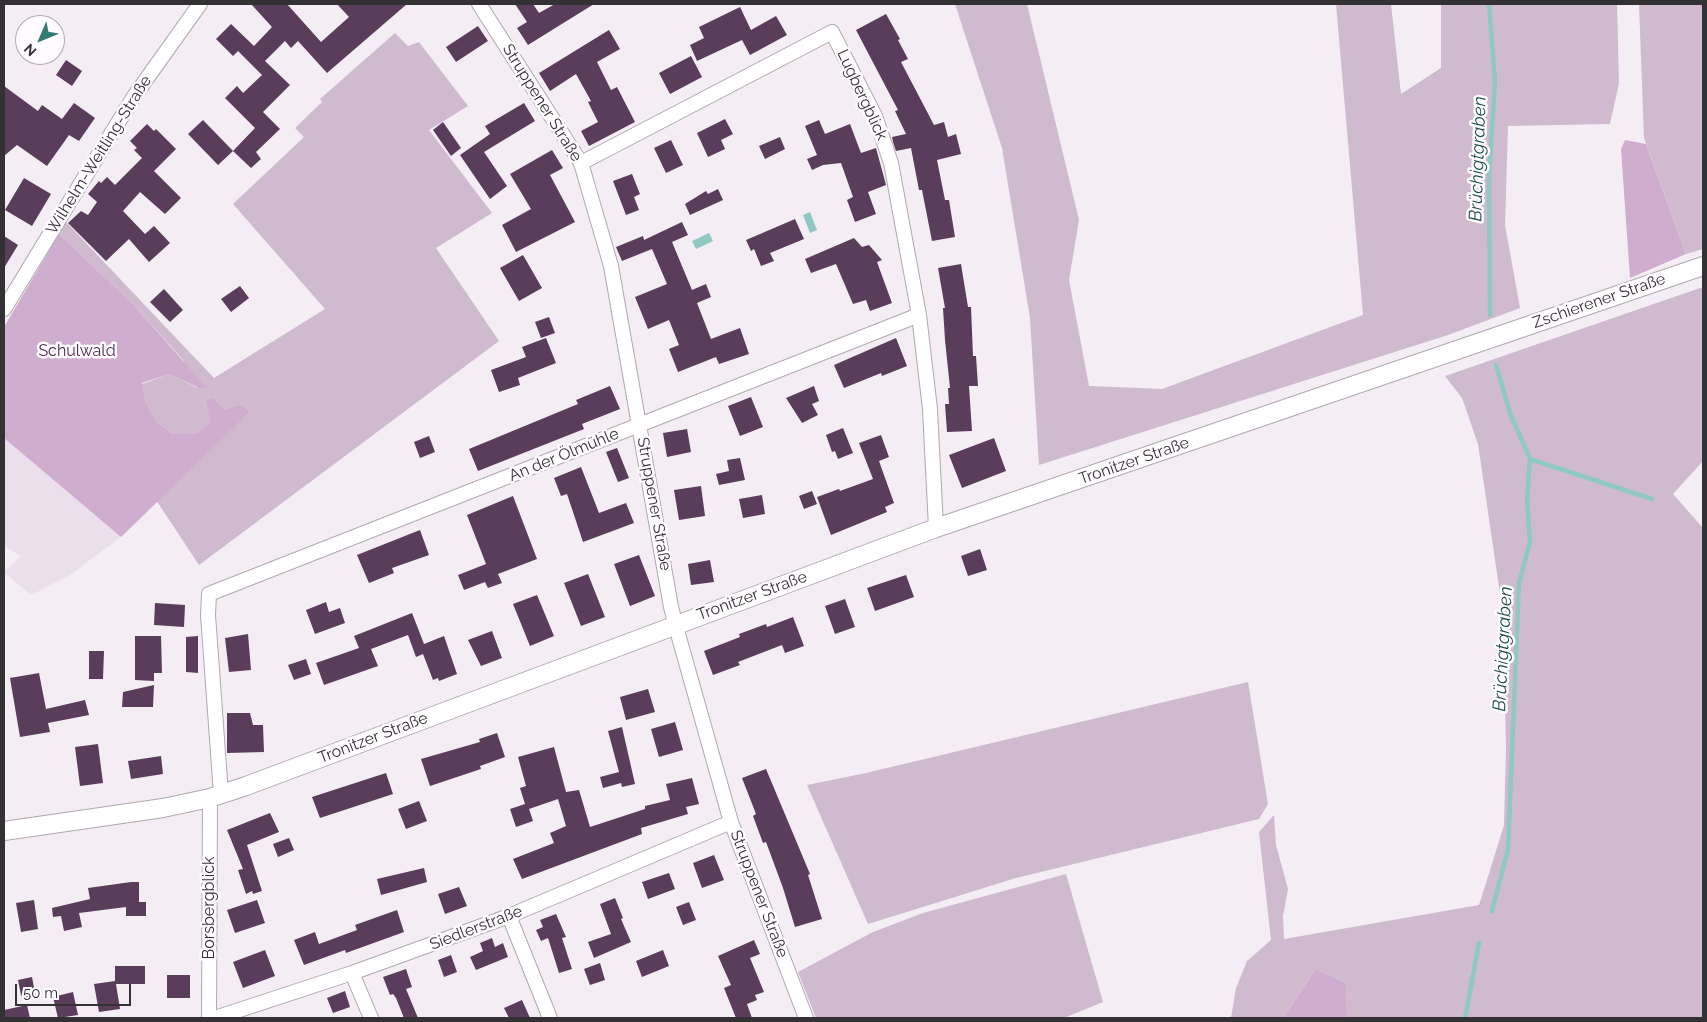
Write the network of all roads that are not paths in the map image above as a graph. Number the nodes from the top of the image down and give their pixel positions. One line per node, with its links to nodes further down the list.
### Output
1 (200, 4): 5 (street, Wilhelm-Weitling-Straße)
2 (479, 4): 3 (street, Struppener Straße)
3 (581, 163): 6 (street, Lugbergblick); 8 (street, Struppener Straße)
4 (1703, 266): 7 (street, Zschierener Straße)
5 (4, 310)
6 (919, 315): 8 (street, An der Ölmühle); 9 (street, Lugbergblick)
7 (1495, 337): 9 (street, Tronitzer Straße)
8 (640, 423): 10 (street, An der Ölmühle); 11 (street, Struppener Straße)
9 (936, 528): 11 (street, Tronitzer Straße)
10 (209, 594): 12 (street, Borsbergblick)
11 (676, 625): 12 (street, Tronitzer Straße); 13 (street, Struppener Straße)
12 (215, 796): 14 (street, Tronitzer Straße); 17 (street, Borsbergblick)
13 (731, 822): 15 (street, Siedlerstraße); 21 (street, Struppener Straße)
14 (4, 831)
15 (509, 916): 16 (street, Siedlerstraße); 20 (street)
16 (352, 973): 18 (street, Siedlerstraße); 19 (street)
17 (209, 1018)
18 (215, 1018)
19 (370, 1018)
20 (550, 1018)
21 (806, 1018)

